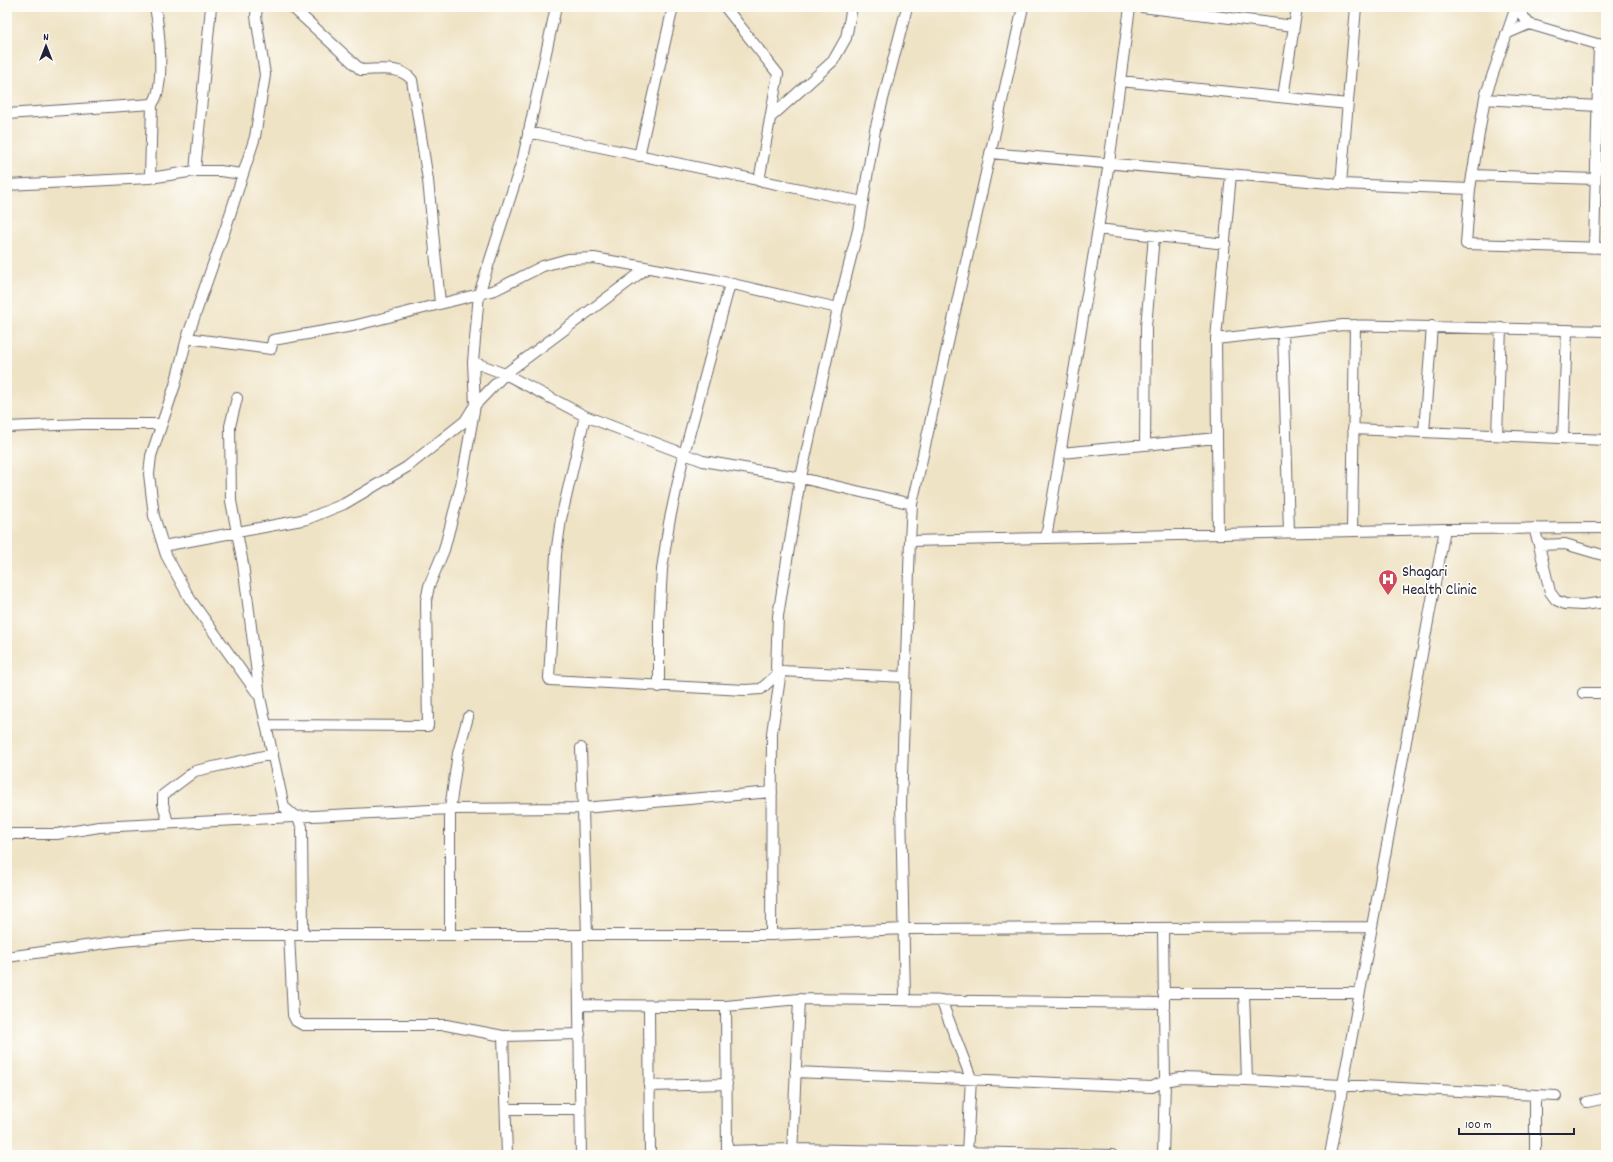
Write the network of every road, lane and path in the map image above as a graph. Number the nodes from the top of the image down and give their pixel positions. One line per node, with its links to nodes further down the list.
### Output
1 (155, 7): 23 (street)
2 (211, 7): 32 (street)
3 (257, 7): 33 (street)
4 (292, 7): 51 (street)
5 (556, 7): 28 (street)
6 (674, 7): 30 (street)
7 (725, 7): 27 (street)
8 (852, 7): 27 (street)
9 (907, 7): 42 (street)
10 (1023, 7): 29 (street)
11 (1130, 7): 20 (street)
12 (1142, 7): 17 (street)
13 (1297, 7): 17 (street)
14 (1356, 7): 24 (street)
15 (1516, 7): 16 (street); 18 (street)
16 (1529, 24): 18 (street); 19 (street)
17 (1294, 26): 21 (street)
18 (1506, 34): 22 (street)
19 (1603, 45): 25 (street)
20 (1120, 81): 21 (street); 31 (street)
21 (1283, 97): 24 (street)
22 (1485, 99): 25 (street); 35 (street)
23 (152, 104): 26 (street); 36 (street)
24 (1348, 104): 40 (street)
25 (1597, 106): 37 (street)
26 (7, 114)
27 (771, 117): 38 (street)
28 (528, 132): 30 (street); 50 (street)
29 (990, 153): 31 (street); 78 (street)
30 (640, 156): 38 (street)
31 (1109, 163): 34 (street); 43 (street)
32 (195, 171): 33 (street); 36 (street)
33 (242, 174): 59 (street)
34 (1231, 174): 40 (street); 45 (street)
35 (1472, 175): 37 (street); 41 (street)
36 (150, 178): 39 (street)
37 (1595, 179): 46 (street)
38 (759, 181): 42 (street)
39 (7, 184)
40 (1341, 184): 41 (street)
41 (1470, 189): 46 (street)
42 (863, 202): 52 (street)
43 (1098, 229): 44 (street); 75 (street)
44 (1154, 236): 45 (street); 74 (street)
45 (1224, 244): 60 (street)
46 (1594, 248): 47 (street)
47 (1606, 248)
48 (647, 268): 49 (street); 50 (street); 62 (street)
49 (730, 284): 52 (street); 76 (street)
50 (479, 294): 51 (street); 61 (street)
51 (440, 303): 59 (street)
52 (838, 308): 77 (street)
53 (1355, 325): 54 (street); 58 (street); 68 (street)
54 (1432, 326): 55 (street); 69 (street)
55 (1501, 328): 56 (street); 70 (street)
56 (1567, 330): 57 (street); 72 (street)
57 (1606, 331)
58 (1283, 332): 60 (street); 84 (street)
59 (187, 338): 66 (street)
60 (1216, 339): 71 (street)
61 (473, 362): 62 (street); 64 (street)
62 (505, 374): 64 (street); 65 (street)
63 (237, 398): 82 (street)
64 (475, 405): 82 (street); 99 (street)
65 (585, 416): 76 (street); 94 (street)
66 (162, 424): 67 (street); 89 (street)
67 (7, 427)
68 (1354, 429): 69 (street); 83 (street)
69 (1424, 432): 70 (street)
70 (1497, 435): 72 (street)
71 (1217, 438): 74 (street); 85 (street)
72 (1563, 438): 73 (street)
73 (1606, 440)
74 (1146, 445): 75 (street)
75 (1061, 453): 86 (street)
76 (684, 454): 77 (street); 94 (street)
77 (801, 478): 78 (street); 92 (street)
78 (912, 504): 87 (street)
79 (1534, 528): 80 (street); 81 (street); 88 (street)
80 (1606, 528)
81 (1445, 529): 83 (street); 108 (street)
82 (236, 531): 89 (street); 97 (street)
83 (1352, 531): 84 (street)
84 (1289, 532): 85 (street)
85 (1218, 534): 86 (street)
86 (1046, 538): 87 (street)
87 (910, 541): 93 (street)
88 (1540, 545): 90 (street); 91 (street)
89 (163, 546): 97 (street)
90 (1606, 556)
91 (1606, 602)
92 (781, 671): 93 (street); 94 (street); 102 (street)
93 (905, 677): 109 (street)
94 (659, 687)
95 (1583, 693): 96 (street)
96 (1606, 693)
97 (260, 697): 99 (street)
98 (468, 717): 104 (street)
99 (267, 724): 101 (street)
100 (581, 748): 103 (street)
101 (273, 754): 105 (street); 106 (street)
102 (772, 792): 103 (street); 115 (street)
103 (583, 808): 104 (street); 114 (street)
104 (450, 809): 105 (street); 113 (street)
105 (295, 817): 106 (street); 112 (street)
106 (168, 823): 107 (street)
107 (7, 834)
108 (1371, 927): 110 (street); 118 (street)
109 (904, 929): 110 (street); 115 (street); 121 (street)
110 (1163, 929): 119 (street)
111 (289, 934): 112 (street); 116 (street); 127 (street)
112 (303, 934): 113 (street)
113 (450, 934): 114 (street)
114 (582, 935): 115 (street); 123 (street)
115 (771, 935)
116 (7, 957)
117 (1244, 993): 118 (street); 119 (street); 130 (street)
118 (1359, 993): 133 (street)
119 (1163, 998): 122 (street); 131 (street)
120 (799, 999): 121 (street); 125 (street); 128 (street)
121 (905, 1000): 122 (street)
122 (941, 1000): 129 (street)
123 (580, 1005): 124 (street); 126 (street)
124 (649, 1006): 125 (street); 134 (street)
125 (726, 1006): 132 (street)
126 (580, 1034): 127 (street); 140 (street)
127 (503, 1036): 139 (street)
128 (795, 1072): 129 (street); 141 (street)
129 (971, 1078): 131 (street); 142 (street)
130 (1247, 1080): 131 (street); 133 (street)
131 (1165, 1081): 149 (street)
132 (727, 1084): 134 (street); 143 (street)
133 (1342, 1084): 135 (street); 150 (street)
134 (649, 1086): 146 (street)
135 (1534, 1095): 136 (street); 151 (street)
136 (1556, 1096)
137 (1606, 1098): 138 (street)
138 (1587, 1102)
139 (506, 1109): 140 (street); 144 (street)
140 (580, 1109): 145 (street)
141 (792, 1152): 142 (street); 143 (street)
142 (967, 1152): 147 (street)
143 (727, 1153)
144 (507, 1155)
145 (581, 1155)
146 (650, 1155)
147 (1088, 1155): 148 (street)
148 (1112, 1155)
149 (1163, 1155)
150 (1330, 1155)
151 (1535, 1155)

